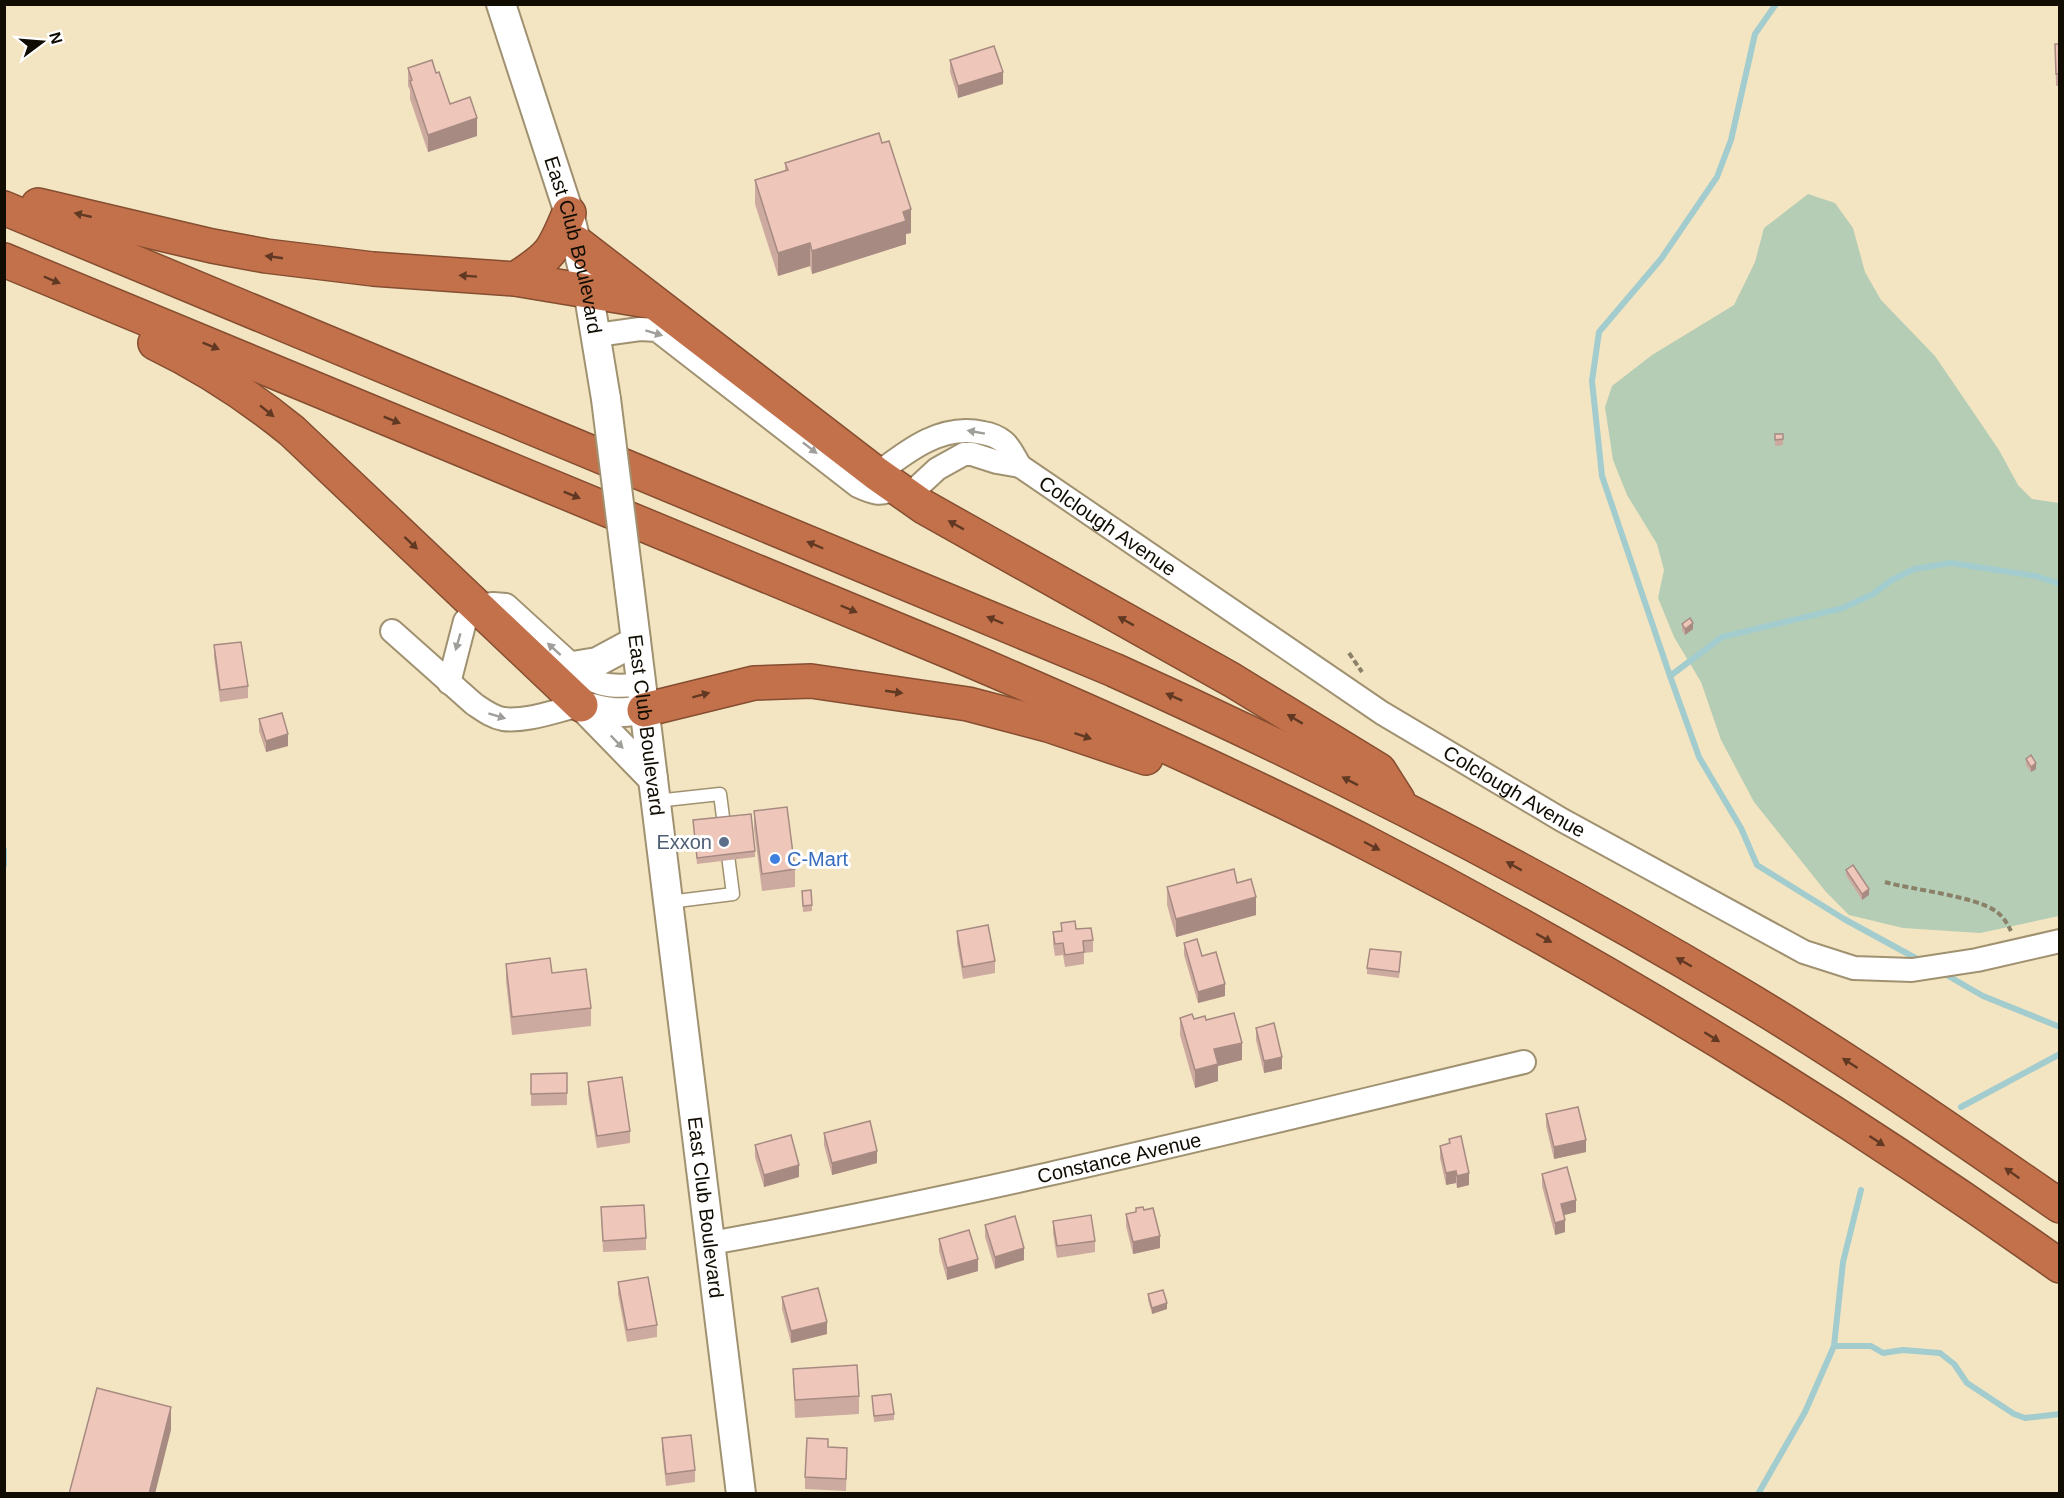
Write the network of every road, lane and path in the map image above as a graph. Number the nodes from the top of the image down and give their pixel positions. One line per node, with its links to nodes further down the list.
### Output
1 (501, 4): 4 (street, East Club Boulevard)
2 (4, 197): 6 (highway, one-way to 2)
3 (4, 208): 22 (highway, one-way to 3)
4 (573, 228): 6 (highway); 7 (street, East Club Boulevard); 9 (highway)
5 (4, 260): 8 (highway, one-way to 8)
6 (515, 279): 7 (highway)
7 (588, 290): 9 (highway); 10 (street, East Club Boulevard)
8 (99, 299): 13 (highway, one-way to 13); 21 (highway, one-way to 21)
9 (651, 302): 12 (highway)
10 (597, 334): 12 (street, one-way to 12); 15 (street, East Club Boulevard, bridge)
11 (1020, 465): 12 (street, Colclough Avenue); 12 (street, Colclough Avenue, one-way to 12); 26 (street, Colclough Avenue)
12 (893, 486): 22 (highway, one-way to 12)
13 (477, 606): 16 (street, one-way to 13); 17 (street, one-way to 17); 19 (highway)
14 (392, 630): 17 (street)
15 (636, 641): 16 (street); 18 (street, East Club Boulevard)
16 (573, 666): 18 (street)
17 (449, 683): 19 (street, one-way to 19)
18 (643, 697): 19 (street); 20 (street, East Club Boulevard); 21 (highway, one-way to 21)
19 (581, 705): 20 (street, one-way to 20)
20 (655, 790): 24 (street, East Club Boulevard); 24 (lane)
21 (1263, 793): 30 (highway, one-way to 30)
22 (1402, 807): 28 (highway, one-way to 22)
23 (1885, 882): 26 (path)
24 (669, 902): 29 (street, East Club Boulevard)
25 (2060, 941): 26 (street, Colclough Avenue)
26 (2021, 950)
27 (1524, 1062): 29 (street, Constance Avenue)
28 (2060, 1206)
29 (711, 1243): 31 (street, East Club Boulevard)
30 (2060, 1266)
31 (741, 1494)

